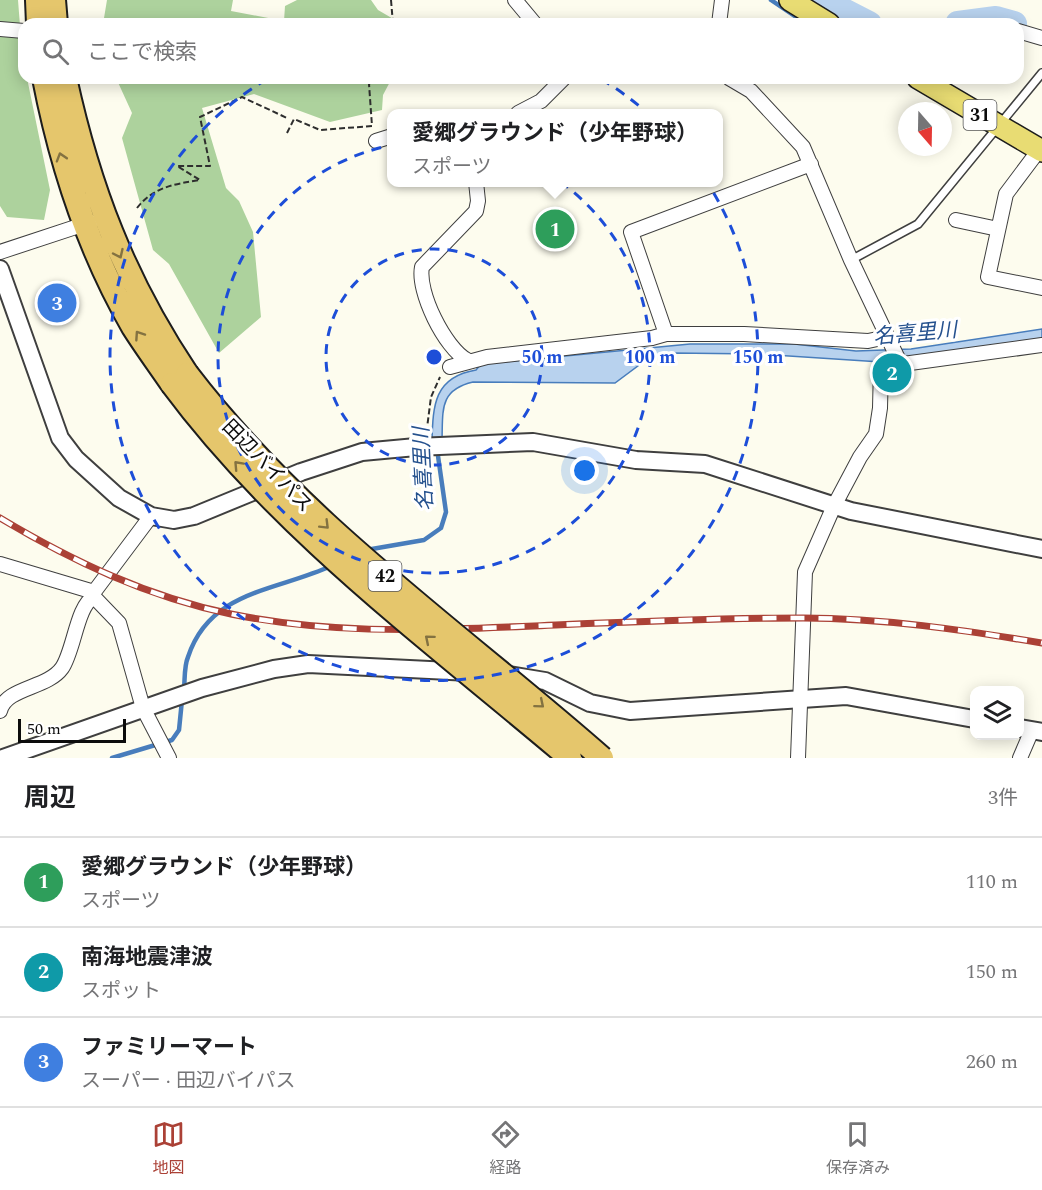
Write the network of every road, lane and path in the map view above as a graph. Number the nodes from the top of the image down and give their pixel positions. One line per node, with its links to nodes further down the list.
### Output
1 (37, 0): 7 (highway)
2 (54, 0): 8 (highway)
3 (391, 0): 9 (path)
4 (515, 0): 10 (street)
5 (722, 0): 11 (street)
6 (790, 0): 12 (main road)
7 (38, 18)
8 (56, 18)
9 (392, 18)
10 (530, 18)
11 (720, 18)
12 (820, 18)
13 (3, 30): 14 (street)
14 (18, 31)
15 (1024, 33): 16 (street)
16 (1042, 38)
17 (1042, 73): 26 (lane)
18 (45, 84): 35 (highway, 田辺バイパス / 42, one-way to 18)
19 (66, 84): 35 (highway, 田辺バイパス / 42)
20 (369, 84): 27 (path)
21 (558, 84): 24 (street)
22 (739, 84): 31 (street)
23 (928, 84): 26 (main road, 31)
24 (527, 109)
25 (287, 118): 33 (path)
26 (1000, 126): 30 (main road, 31); 38 (lane)
27 (287, 133)
28 (387, 138): 29 (street)
29 (376, 141)
30 (1041, 151): 36 (street)
31 (811, 164): 38 (street); 41 (street)
32 (476, 187): 44 (street)
33 (137, 207)
34 (956, 220): 36 (street)
35 (94, 221): 37 (street); 47 (highway, 田辺バイパス / 42)
36 (998, 229): 40 (street)
37 (0, 252)
38 (851, 260): 42 (street)
39 (0, 269): 50 (street)
40 (1042, 288)
41 (666, 334): 42 (street); 44 (street)
42 (888, 339): 45 (street)
43 (1042, 345): 45 (street)
44 (467, 360): 46 (street)
45 (900, 363): 49 (street)
46 (450, 367): 48 (path)
47 (179, 379): 61 (highway, 田辺バイパス / 42, one-way to 47, bridge); 62 (highway, 田辺バイパス / 42, one-way to 62, bridge)
48 (419, 446): 49 (street); 50 (street)
49 (834, 506): 51 (street); 54 (street)
50 (151, 516): 53 (street)
51 (1042, 549)
52 (0, 564): 53 (street)
53 (94, 595): 55 (street); 56 (street)
54 (801, 700): 55 (street); 57 (street); 63 (street)
55 (143, 708): 59 (street); 60 (street)
56 (0, 711)
57 (970, 718)
58 (1031, 730): 64 (street)
59 (169, 756)
60 (3, 758)
61 (570, 758)
62 (602, 758)
63 (798, 758)
64 (1020, 758)

